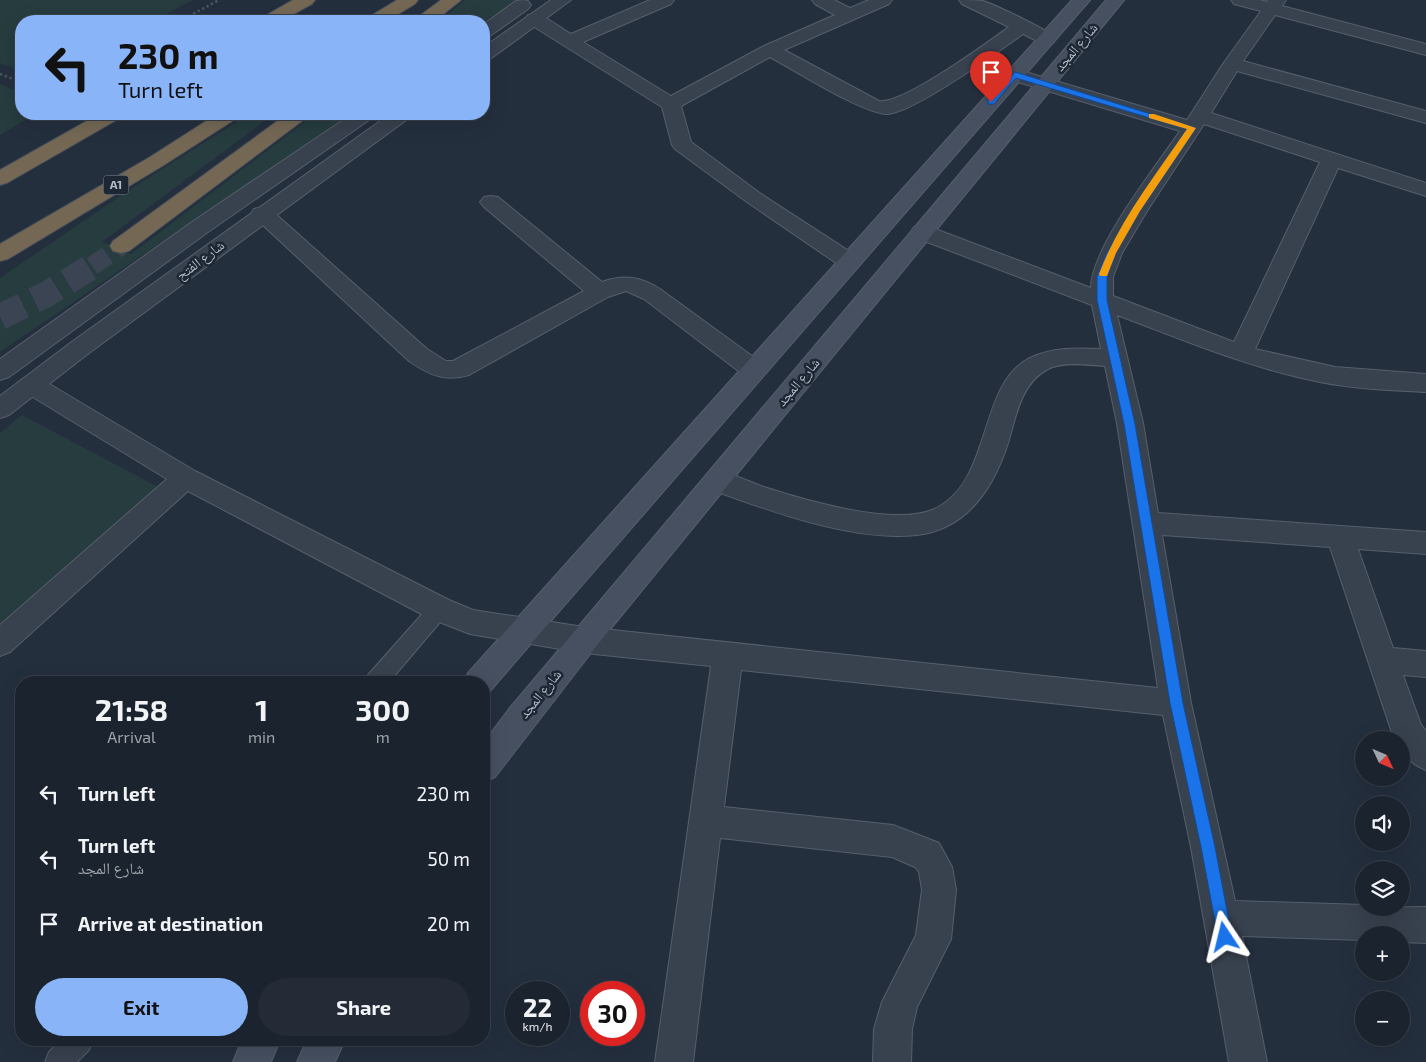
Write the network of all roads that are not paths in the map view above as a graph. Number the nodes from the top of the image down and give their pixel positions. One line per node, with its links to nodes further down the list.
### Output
1 (306, 0): 14 (highway)
2 (409, 0): 15 (highway)
3 (452, 0): 16 (highway)
4 (530, 0): 20 (street)
5 (562, 0): 18 (street)
6 (665, 0): 22 (street)
7 (821, 0): 17 (street)
8 (883, 0): 17 (street)
9 (968, 0): 19 (street)
10 (1081, 0): 21 (main road, شارع المجد)
11 (1115, 0): 28 (main road, شارع المجد)
12 (1240, 0): 13 (street)
13 (1274, 4): 24 (street); 26 (street)
14 (280, 15)
15 (385, 15)
16 (432, 15)
17 (850, 15): 23 (street)
18 (534, 19): 22 (street); 25 (street)
19 (1023, 26): 21 (street); 23 (street)
20 (490, 28)
21 (1046, 39): 27 (main road, شارع المجد)
22 (570, 41): 29 (street)
23 (770, 50): 29 (street)
24 (1426, 50)
25 (490, 51)
26 (1232, 64): 30 (street); 36 (street)
27 (1015, 75): 28 (street); 45 (main road, شارع المجد)
28 (1045, 84): 36 (street); 42 (main road, شارع المجد)
29 (671, 104): 45 (street)
30 (1426, 117)
31 (103, 120): 38 (highway)
32 (220, 120): 44 (highway, A1)
33 (291, 120): 43 (highway)
34 (356, 120): 51 (street, شارع الفتح)
35 (394, 120): 41 (street, شارع الفتح)
36 (1196, 122): 37 (street); 47 (street)
37 (1332, 159): 39 (street); 48 (street)
38 (0, 179)
39 (1426, 190)
40 (491, 202): 46 (street)
41 (262, 214): 46 (street); 53 (street, شارع الفتح)
42 (922, 232): 47 (street); 56 (main road, شارع المجد)
43 (121, 246)
44 (0, 254)
45 (850, 262): 50 (main road, شارع المجد)
46 (600, 292): 50 (street)
47 (1102, 300): 48 (street); 49 (street)
48 (1241, 353): 52 (street)
49 (1115, 358): 56 (street); 57 (street)
50 (754, 370): 61 (main road, شارع المجد)
51 (0, 371)
52 (1426, 383)
53 (32, 385): 54 (street, شارع الفتح); 55 (street)
54 (0, 409)
55 (186, 478): 60 (street); 63 (street)
56 (716, 481): 62 (main road, شارع المجد)
57 (1146, 523): 58 (street); 69 (street)
58 (1340, 537): 59 (street); 65 (street)
59 (1426, 543)
60 (440, 609): 61 (street); 67 (lane)
61 (524, 632): 62 (street); 68 (main road, شارع المجد)
62 (584, 640): 64 (street); 71 (main road, شارع المجد)
63 (0, 642)
64 (728, 654): 69 (street); 72 (street)
65 (1382, 660): 66 (street); 70 (street)
66 (1426, 664)
67 (381, 676)
68 (484, 676)
69 (1176, 703): 73 (street)
70 (1426, 755)
71 (490, 759)
72 (706, 821): 81 (street); 82 (street)
73 (1221, 918): 74 (street); 83 (street)
74 (1426, 925)
75 (74, 1046): 78 (lane)
76 (259, 1046): 79 (main road)
77 (323, 1046): 80 (main road)
78 (59, 1062)
79 (252, 1062)
80 (316, 1062)
81 (674, 1062)
82 (892, 1062)
83 (1248, 1062)

